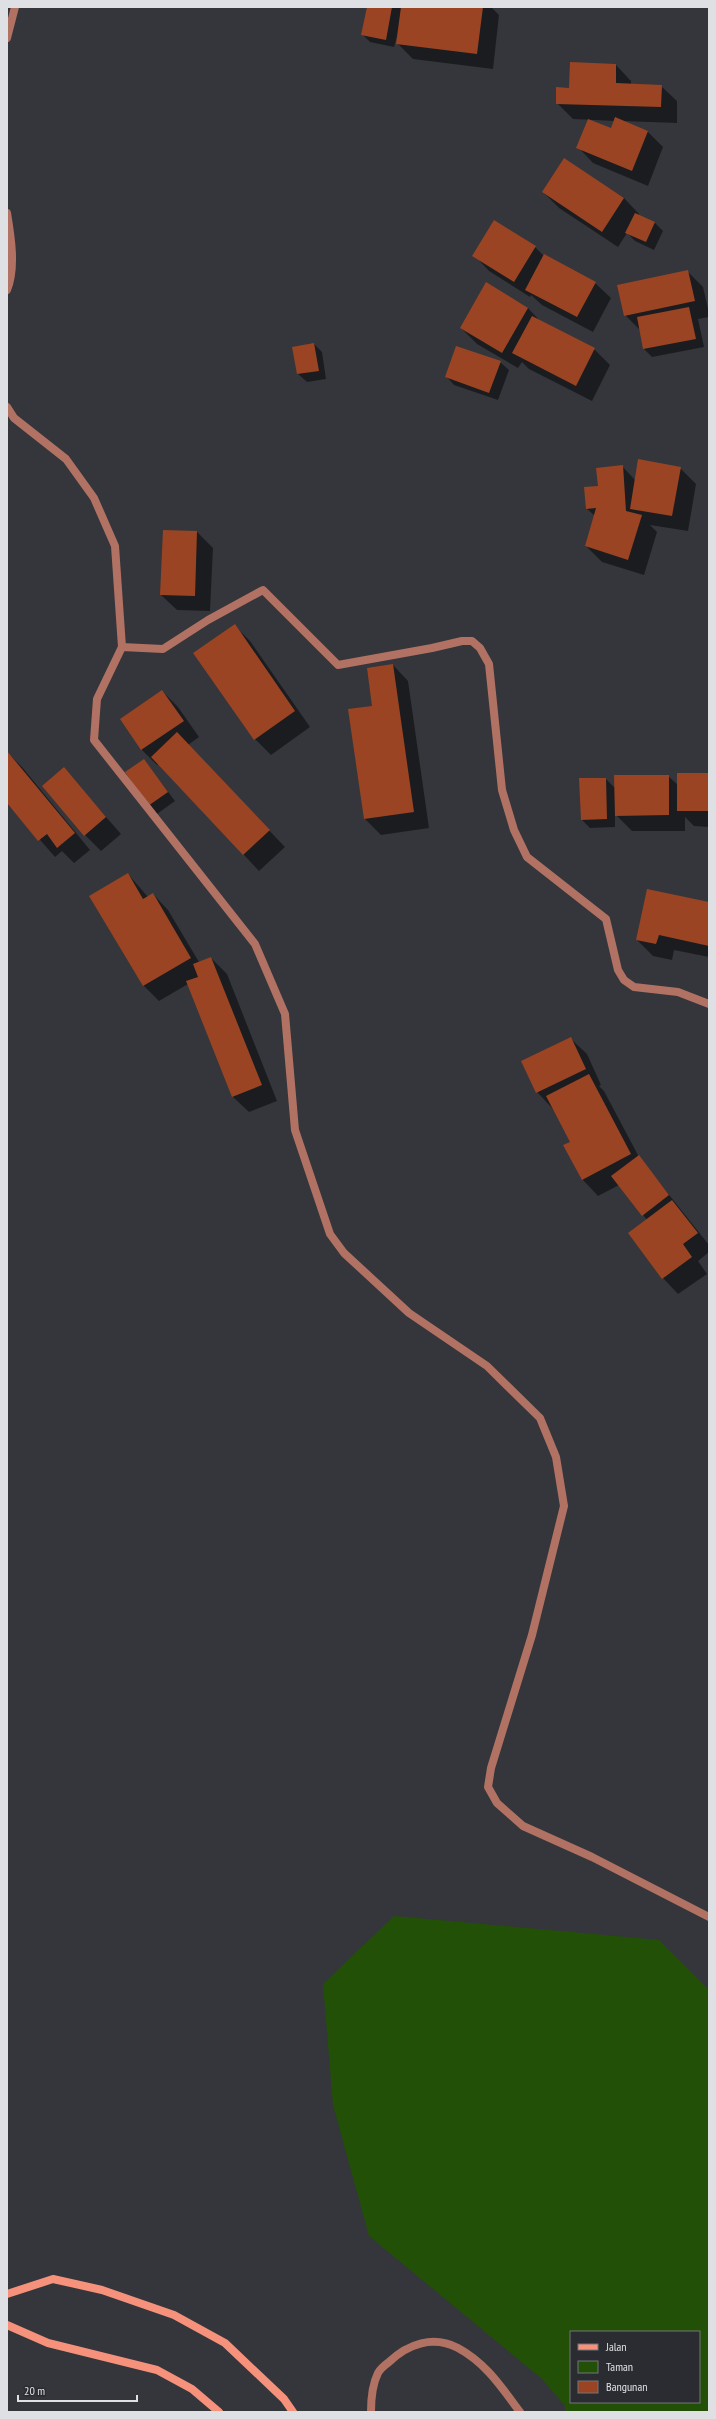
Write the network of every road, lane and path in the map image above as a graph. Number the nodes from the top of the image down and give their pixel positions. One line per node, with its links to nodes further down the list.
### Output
1 (15, 7): 2 (street)
2 (7, 38)
3 (7, 213): 4 (street)
4 (7, 290)
5 (7, 407): 6 (street)
6 (122, 647): 7 (street); 8 (street)
7 (709, 1004)
8 (709, 1917)
9 (7, 2294): 12 (main road)
10 (7, 2325): 11 (main road)
11 (219, 2412)
12 (292, 2412)
13 (371, 2412): 14 (street)
14 (520, 2412)

